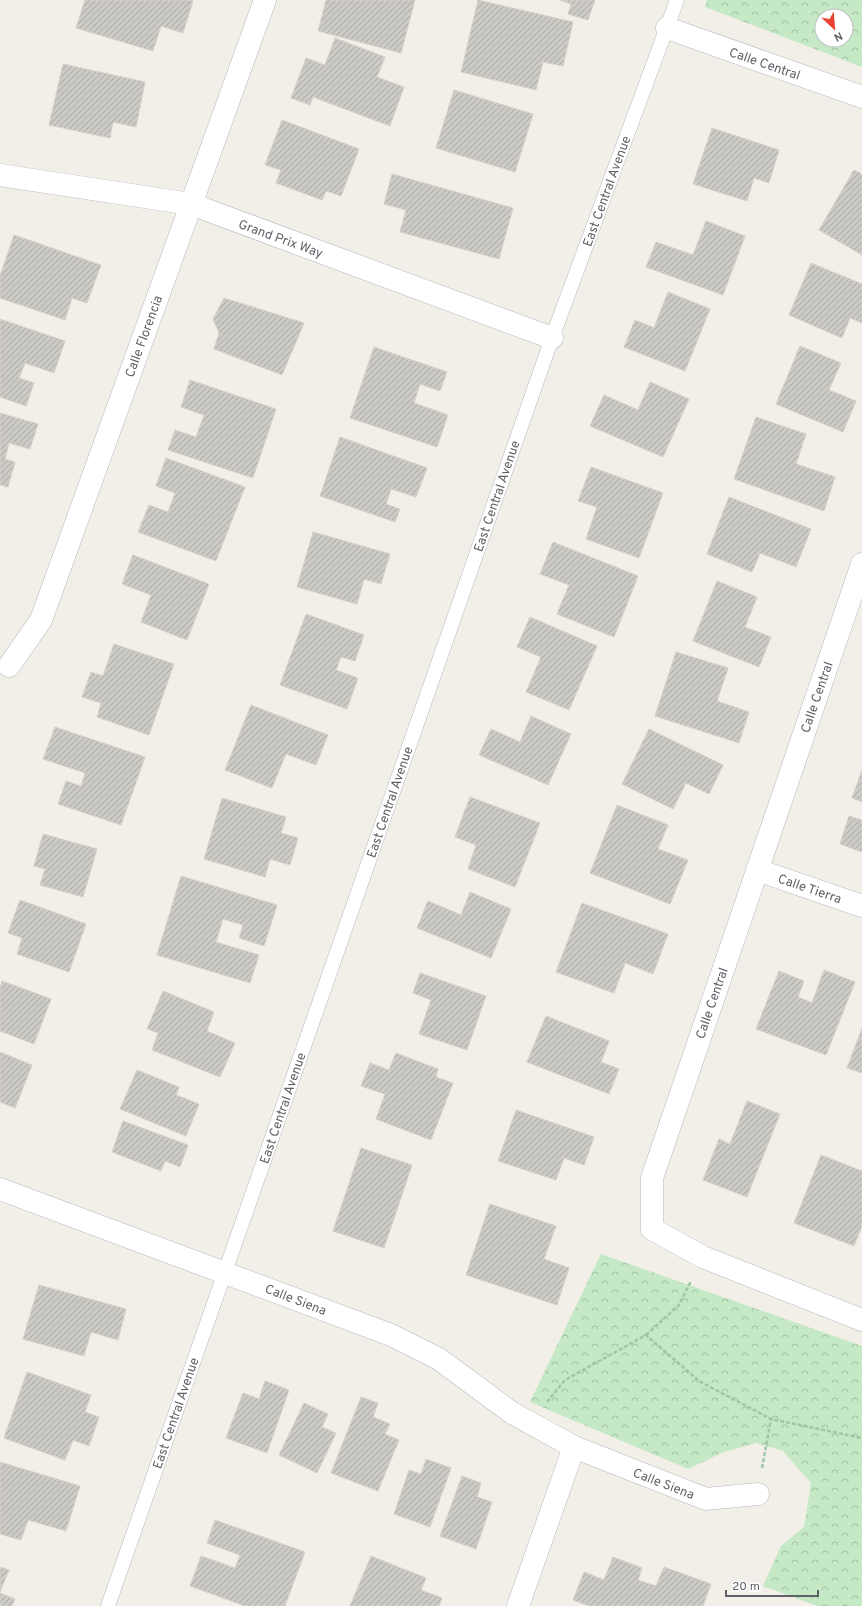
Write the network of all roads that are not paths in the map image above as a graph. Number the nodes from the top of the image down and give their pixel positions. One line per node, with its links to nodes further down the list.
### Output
1 (266, 0): 6 (street, Calle Florencia)
2 (677, 0): 3 (lane, East Central Avenue)
3 (667, 28): 4 (street, Calle Central); 7 (lane, East Central Avenue)
4 (862, 97)
5 (0, 175): 6 (street, Grand Prix Way)
6 (191, 204): 7 (street, Grand Prix Way); 9 (street, Calle Florencia)
7 (552, 338): 13 (lane, East Central Avenue)
8 (862, 564): 10 (street, Calle Central)
9 (9, 666)
10 (757, 870): 11 (street, Calle Tierra); 14 (street, Calle Central)
11 (862, 906)
12 (0, 1189): 13 (street, Calle Siena)
13 (224, 1272): 15 (street, Calle Siena); 17 (lane, East Central Avenue)
14 (862, 1320)
15 (574, 1447): 16 (street, Calle Siena); 18 (street)
16 (758, 1494)
17 (108, 1606)
18 (518, 1606)

